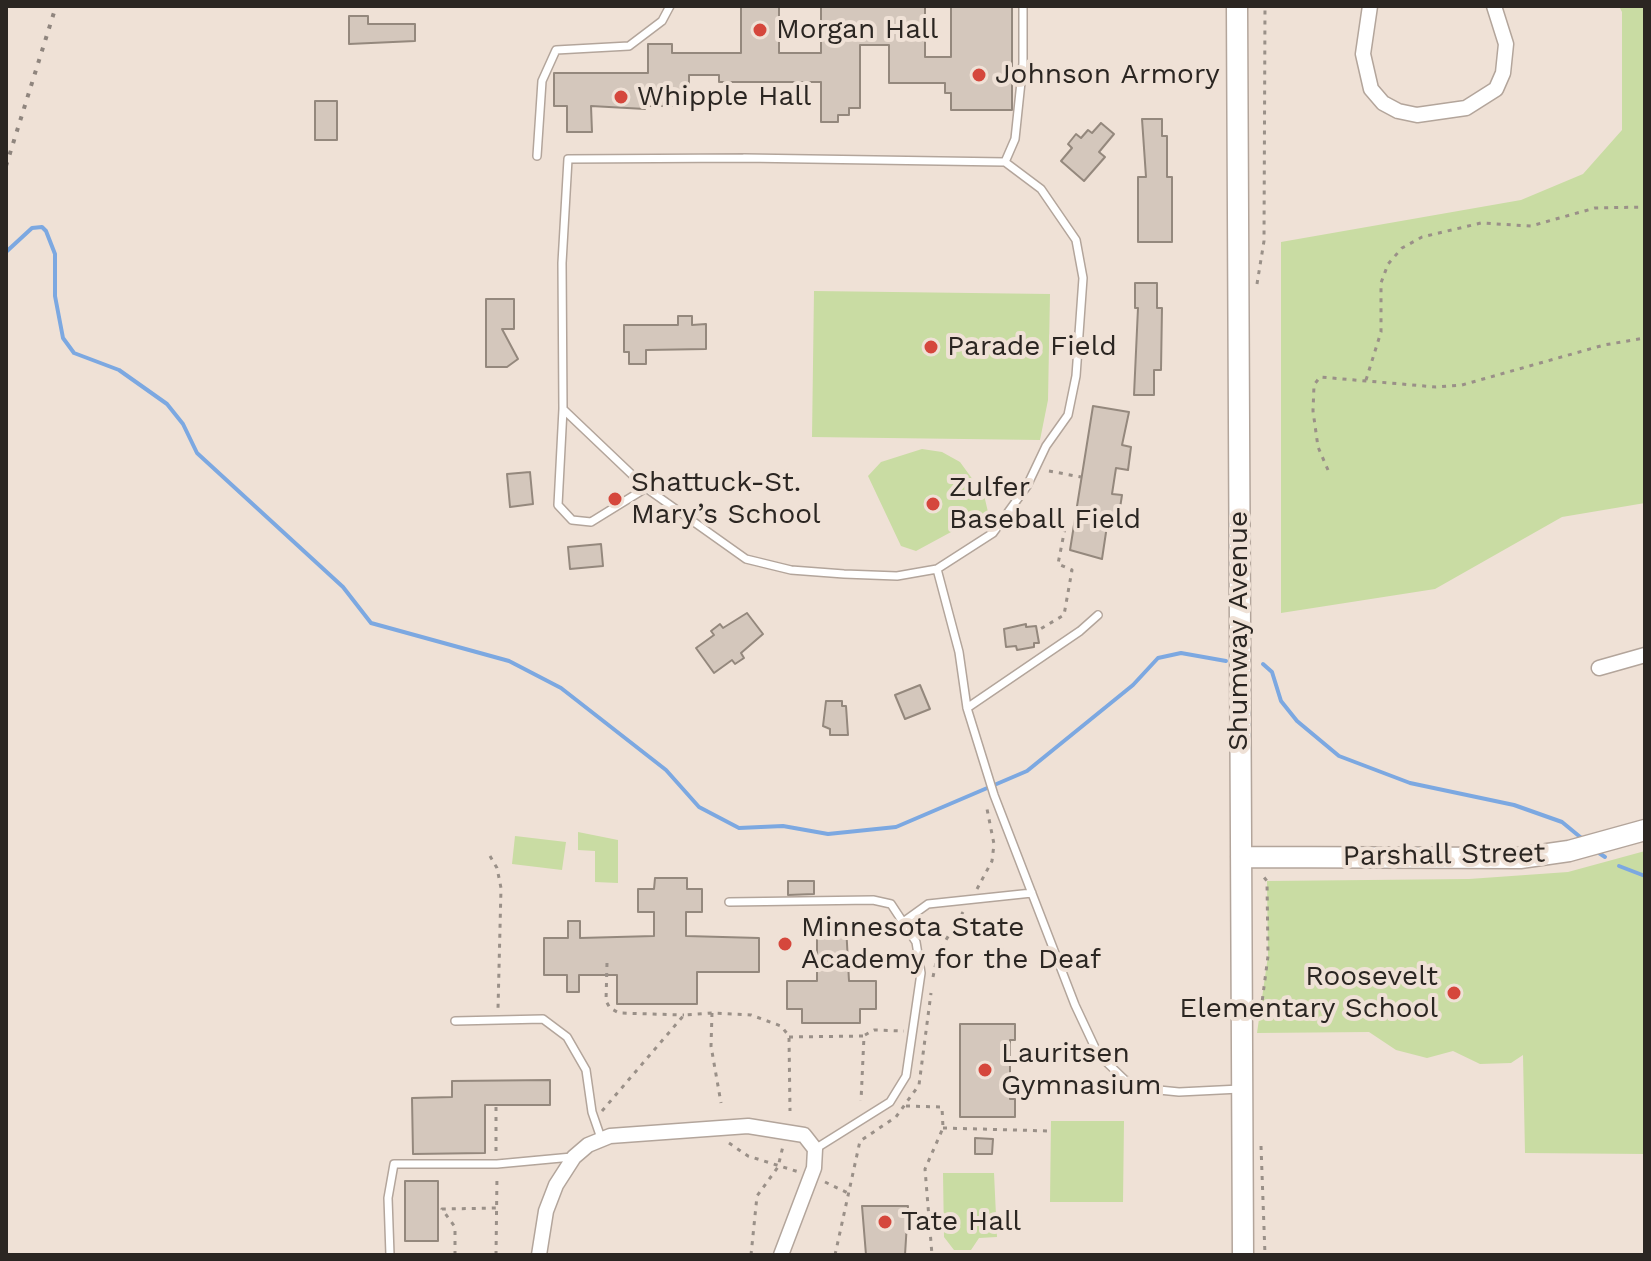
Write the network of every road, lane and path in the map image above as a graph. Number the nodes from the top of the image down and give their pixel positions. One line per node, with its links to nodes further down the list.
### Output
1 (670, 6): 7 (lane)
2 (1023, 6): 8 (lane)
3 (1237, 6): 27 (street, Shumway Avenue)
4 (1265, 6): 10 (path)
5 (1370, 6): 6 (street)
6 (1494, 6)
7 (537, 156)
8 (1005, 162): 13 (lane); 19 (lane)
9 (1645, 207): 12 (path)
10 (1257, 296)
11 (1645, 338): 12 (path)
12 (1366, 380): 14 (path)
13 (563, 409): 17 (lane); 17 (lane)
14 (1328, 470)
15 (1049, 471): 16 (path)
16 (1081, 477)
17 (646, 488): 19 (lane)
18 (1016, 519): 21 (path)
19 (937, 569): 24 (lane)
20 (1098, 615): 24 (lane)
21 (1037, 631)
22 (1645, 655): 23 (street)
23 (1599, 668)
24 (967, 708): 29 (lane)
25 (1645, 830): 27 (street, Parshall Street)
26 (490, 856): 36 (path)
27 (1241, 857): 42 (street, Shumway Avenue)
28 (1263, 876): 35 (path)
29 (1032, 893): 31 (lane); 42 (lane)
30 (729, 902): 31 (lane)
31 (903, 922): 39 (lane)
32 (607, 963): 34 (path)
33 (712, 1013): 34 (path); 41 (path); 44 (path)
34 (684, 1015): 47 (path)
35 (1260, 1018)
36 (498, 1019): 37 (lane); 53 (lane)
37 (455, 1021)
38 (928, 1030): 39 (path)
39 (914, 1031): 40 (path); 55 (lane)
40 (864, 1036): 41 (path); 43 (path)
41 (789, 1037): 48 (path)
42 (1242, 1089): 69 (street, Shumway Avenue)
43 (861, 1101)
44 (721, 1103)
45 (906, 1106): 50 (path)
46 (496, 1107): 57 (path)
47 (602, 1111)
48 (790, 1111)
49 (724, 1128): 51 (street); 53 (street); 58 (path)
50 (943, 1128): 52 (path); 68 (path)
51 (786, 1130): 55 (street); 58 (path)
52 (1050, 1131)
53 (601, 1138): 56 (street)
54 (1261, 1143): 70 (path)
55 (815, 1149): 59 (street)
56 (574, 1157): 57 (lane); 65 (street)
57 (497, 1160): 61 (path); 62 (lane)
58 (778, 1167): 59 (path); 66 (path)
59 (811, 1176): 60 (path); 67 (street)
60 (850, 1194)
61 (497, 1208): 63 (path); 64 (path)
62 (390, 1255)
63 (455, 1255)
64 (496, 1255)
65 (539, 1255)
66 (751, 1255)
67 (781, 1255)
68 (932, 1255)
69 (1243, 1255)
70 (1265, 1255)

